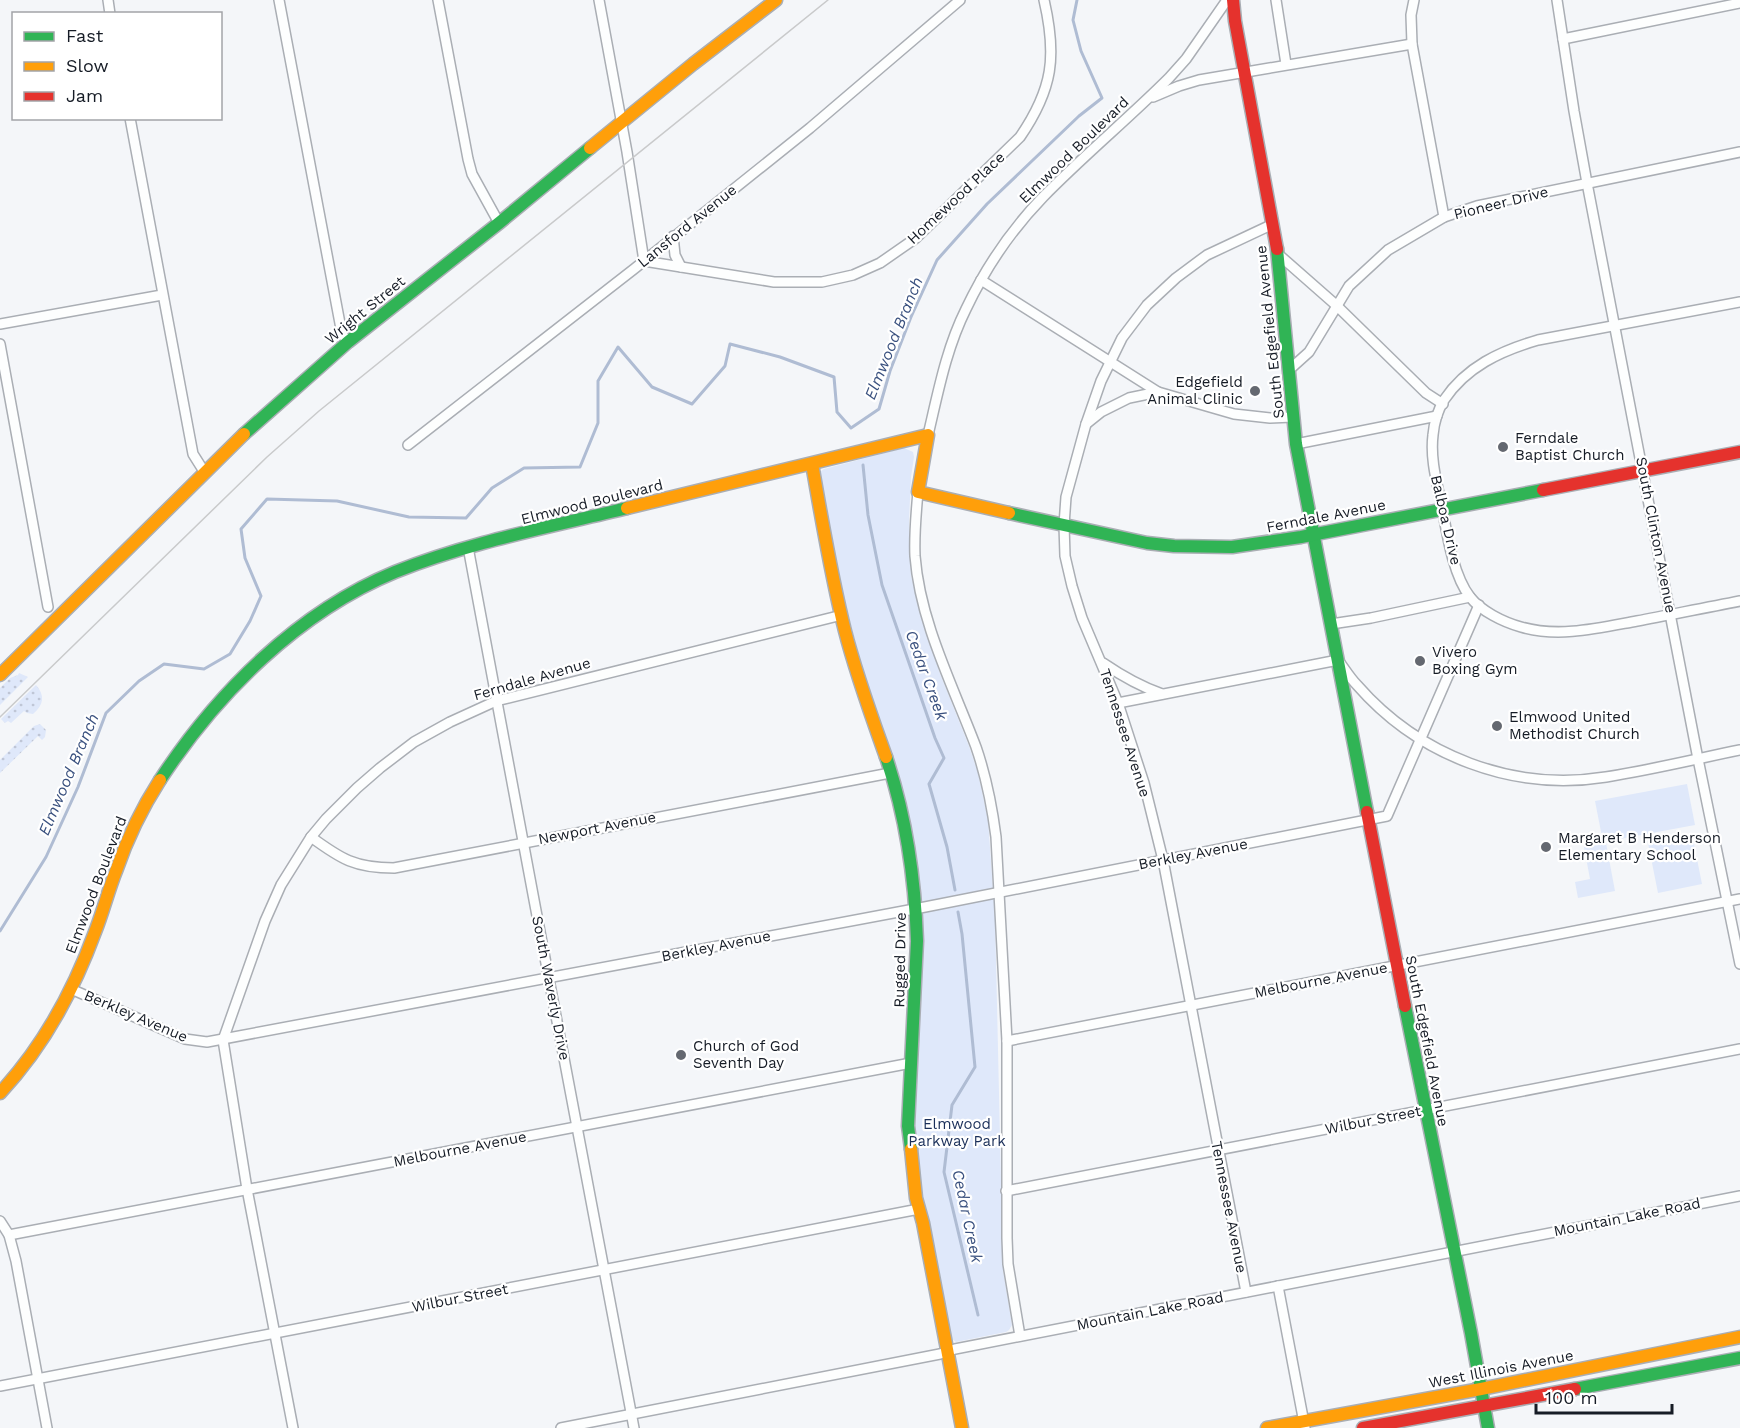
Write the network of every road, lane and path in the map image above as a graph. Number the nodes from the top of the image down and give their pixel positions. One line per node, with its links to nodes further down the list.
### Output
1 (279, 0): 35 (street)
2 (438, 0): 23 (street)
3 (598, 0): 19 (street)
4 (775, 0): 19 (street, Wright Street)
5 (960, 0): 25 (street, Lansford Avenue)
6 (1044, 0): 28 (street, Homewood Place)
7 (1227, 0): 17 (street, Elmwood Boulevard)
8 (1233, 0): 16 (street, South Edgefield Avenue)
9 (1276, 0): 15 (street)
10 (1414, 0): 14 (street)
11 (1557, 0): 13 (street, South Clinton Avenue)
12 (1740, 3): 13 (street)
13 (1563, 39): 21 (street, South Clinton Avenue)
14 (1412, 44): 15 (street); 22 (street)
15 (1286, 64): 16 (street)
16 (1245, 71): 17 (street); 24 (street, South Edgefield Avenue)
17 (1148, 99): 29 (street, Elmwood Boulevard)
18 (130, 120): 30 (street)
19 (621, 123): 23 (street, Wright Street); 27 (street)
20 (1740, 152): 21 (street, Pioneer Drive)
21 (1587, 183): 22 (street, Pioneer Drive); 34 (street, South Clinton Avenue)
22 (1444, 217): 32 (street, Pioneer Drive)
23 (499, 223): 35 (street, Wright Street)
24 (1273, 224): 26 (street, South Edgefield Avenue); 37 (street, Tennessee Avenue)
25 (673, 236): 27 (street, Lansford Avenue); 28 (street)
26 (1278, 254): 32 (street); 38 (street, South Edgefield Avenue)
27 (644, 261): 28 (street, Homewood Place); 46 (street, Lansford Avenue)
28 (681, 267)
29 (981, 280): 37 (street); 44 (street, Elmwood Boulevard)
30 (162, 295): 33 (street); 50 (street)
31 (1740, 302): 34 (street, Balboa Drive)
32 (1336, 305): 38 (street, Pioneer Drive); 40 (street)
33 (0, 324)
34 (1615, 326): 40 (street, Balboa Drive); 49 (street, South Clinton Avenue)
35 (348, 342): 50 (street, Wright Street)
36 (0, 344): 59 (street)
37 (1109, 362): 39 (street); 43 (street, Tennessee Avenue)
38 (1289, 370): 42 (street, South Edgefield Avenue)
39 (1158, 392): 42 (street); 43 (street)
40 (1443, 404): 41 (street, Balboa Drive)
41 (1437, 416): 45 (street); 52 (street, Balboa Drive)
42 (1293, 417): 45 (street, South Edgefield Avenue)
43 (1086, 424): 53 (street, Tennessee Avenue)
44 (928, 435): 48 (street, Elmwood Boulevard); 51 (street)
45 (1296, 444): 54 (street, South Edgefield Avenue)
46 (408, 445)
47 (1740, 452): 49 (street, Ferndale Avenue)
48 (812, 464): 55 (street, Elmwood Boulevard); 61 (street, Rugged Drive)
49 (1643, 471): 52 (street, Ferndale Avenue); 60 (street, South Clinton Avenue)
50 (205, 473): 65 (street, Wright Street)
51 (918, 492): 53 (street, Ferndale Avenue); 77 (street)
52 (1442, 509): 54 (street, Ferndale Avenue); 56 (street, Balboa Drive)
53 (1064, 525): 54 (street, Ferndale Avenue); 64 (street, Tennessee Avenue)
54 (1313, 535): 62 (street, South Edgefield Avenue)
55 (468, 547): 67 (street, South Waverly Drive); 84 (street, Elmwood Boulevard)
56 (1470, 597): 58 (street, Balboa Drive); 62 (street)
57 (1740, 601): 60 (street)
58 (1479, 605): 60 (street); 69 (street)
59 (48, 607)
60 (1671, 614): 71 (street, South Clinton Avenue)
61 (842, 615): 67 (street, Ferndale Avenue); 72 (street, Rugged Drive)
62 (1331, 624): 63 (street, South Edgefield Avenue)
63 (1338, 660): 66 (street); 69 (street, South Edgefield Avenue); 73 (street, South Edgefield Avenue)
64 (1102, 662): 66 (street); 68 (street, Tennessee Avenue)
65 (0, 675)
66 (1164, 694): 68 (street)
67 (496, 701): 74 (street, Ferndale Avenue); 75 (street, South Waverly Drive)
68 (1118, 703): 76 (street, Tennessee Avenue)
69 (1420, 739): 71 (street); 73 (street)
70 (1740, 750): 71 (street)
71 (1698, 759): 79 (street, South Clinton Avenue)
72 (890, 772): 75 (street, Newport Avenue); 80 (street, Rugged Drive)
73 (1369, 820): 76 (street, Berkley Avenue); 82 (street, South Edgefield Avenue)
74 (311, 837): 75 (street, Newport Avenue); 86 (street, Ferndale Avenue)
75 (524, 842): 83 (street, South Waverly Drive)
76 (1163, 860): 77 (street, Berkley Avenue); 85 (street, Tennessee Avenue)
77 (1000, 892): 80 (street, Berkley Avenue); 87 (street)
78 (1740, 899): 79 (street, Melbourne Avenue)
79 (1728, 901): 81 (street, South Clinton Avenue); 82 (street, Melbourne Avenue)
80 (916, 908): 83 (street, Berkley Avenue); 89 (street, Rugged Drive)
81 (1740, 964)
82 (1396, 965): 85 (street, Melbourne Avenue); 91 (street, South Edgefield Avenue)
83 (549, 978): 86 (street, Berkley Avenue); 92 (street, South Waverly Drive)
84 (71, 989): 86 (street, Berkley Avenue); 90 (street, Elmwood Boulevard)
85 (1191, 1006): 87 (street, Melbourne Avenue); 93 (street, Tennessee Avenue)
86 (223, 1040): 94 (street)
87 (1007, 1041): 95 (street)
88 (1740, 1049): 91 (street, Wilbur Street)
89 (911, 1063): 92 (street, Melbourne Avenue); 97 (street, Rugged Drive)
90 (0, 1093)
91 (1425, 1110): 93 (street, Wilbur Street); 100 (street, South Edgefield Avenue)
92 (577, 1126): 94 (street, Melbourne Avenue); 101 (street, South Waverly Drive)
93 (1218, 1149): 95 (street, Wilbur Street); 103 (street, Tennessee Avenue)
94 (247, 1189): 99 (street, Melbourne Avenue); 104 (street)
95 (1006, 1191): 105 (street)
96 (1740, 1196): 100 (street, Mountain Lake Road)
97 (919, 1209): 101 (street, Wilbur Street); 107 (street, Rugged Drive)
98 (0, 1221): 99 (street)
99 (9, 1235): 111 (street)
100 (1454, 1251): 102 (street, Mountain Lake Road); 113 (street, South Edgefield Avenue)
101 (603, 1270): 104 (street, Wilbur Street); 115 (street, South Waverly Drive)
102 (1278, 1286): 103 (street, Mountain Lake Road); 116 (street)
103 (1246, 1292): 105 (street, Mountain Lake Road)
104 (276, 1334): 111 (street, Wilbur Street); 118 (street)
105 (1020, 1336): 107 (street, Mountain Lake Road)
106 (1740, 1337): 108 (street, West Illinois Avenue)
107 (948, 1351): 115 (street, Mountain Lake Road); 121 (street, Rugged Drive)
108 (1646, 1355): 110 (street); 113 (street, West Illinois Avenue)
109 (1740, 1358): 110 (street)
110 (1649, 1376): 114 (street)
111 (38, 1379): 112 (street, Wilbur Street); 117 (street)
112 (0, 1386)
113 (1481, 1389): 114 (street, South Edgefield Avenue); 116 (street, West Illinois Avenue)
114 (1484, 1406): 123 (street); 124 (street, South Edgefield Avenue)
115 (631, 1414): 119 (street, Mountain Lake Road); 120 (street, South Waverly Drive)
116 (1305, 1424): 122 (street, West Illinois Avenue)
117 (46, 1428)
118 (293, 1428)
119 (561, 1428)
120 (634, 1428)
121 (962, 1428)
122 (1267, 1428)
123 (1363, 1428)
124 (1488, 1428)

